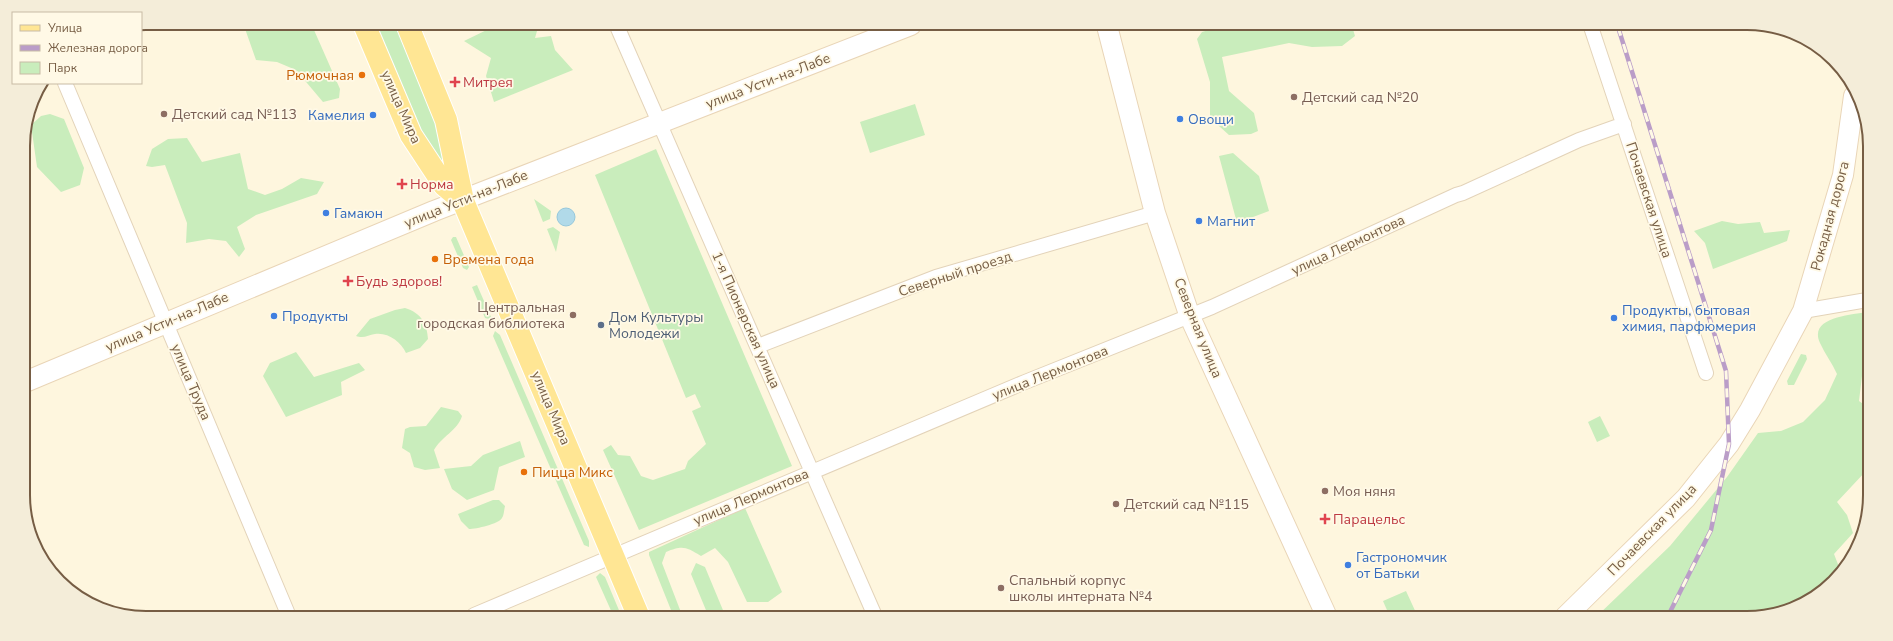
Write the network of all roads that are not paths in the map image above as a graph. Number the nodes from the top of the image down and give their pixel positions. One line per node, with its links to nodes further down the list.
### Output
1 (367, 30): 11 (main road, улица Мира)
2 (409, 30): 11 (main road, улица Мира)
3 (619, 30): 9 (street, 1-я Пионерская улица)
4 (898, 30): 9 (street, улица Усти-на-Лабе)
5 (1108, 30): 12 (street, Северная улица)
6 (1592, 30): 10 (street, Почаевская улица)
7 (65, 84): 16 (street, улица Труда)
8 (1853, 101): 14 (street, Рокадная дорога)
9 (659, 123): 11 (street, улица Усти-на-Лабе); 17 (street, 1-я Пионерская улица)
10 (1624, 124): 15 (street, улица Лермонтова); 18 (street, Почаевская улица)
11 (463, 201): 16 (street, улица Усти-на-Лабе); 21 (main road, улица Мира)
12 (1155, 213): 15 (street, Северная улица); 17 (street, Северный проезд)
13 (1863, 301): 14 (street)
14 (1803, 311): 27 (street, Почаевская улица)
15 (1190, 317): 20 (street, улица Лермонтова); 26 (street, Северная улица)
16 (166, 322): 19 (street, улица Усти-на-Лабе); 22 (street, улица Труда)
17 (758, 346): 20 (street, 1-я Пионерская улица)
18 (1706, 373)
19 (30, 380)
20 (812, 471): 21 (street, улица Лермонтова); 25 (street, 1-я Пионерская улица)
21 (614, 556): 23 (street, улица Лермонтова); 24 (main road, улица Мира)
22 (287, 611)
23 (483, 611)
24 (636, 611)
25 (873, 611)
26 (1324, 611)
27 (1571, 611)

